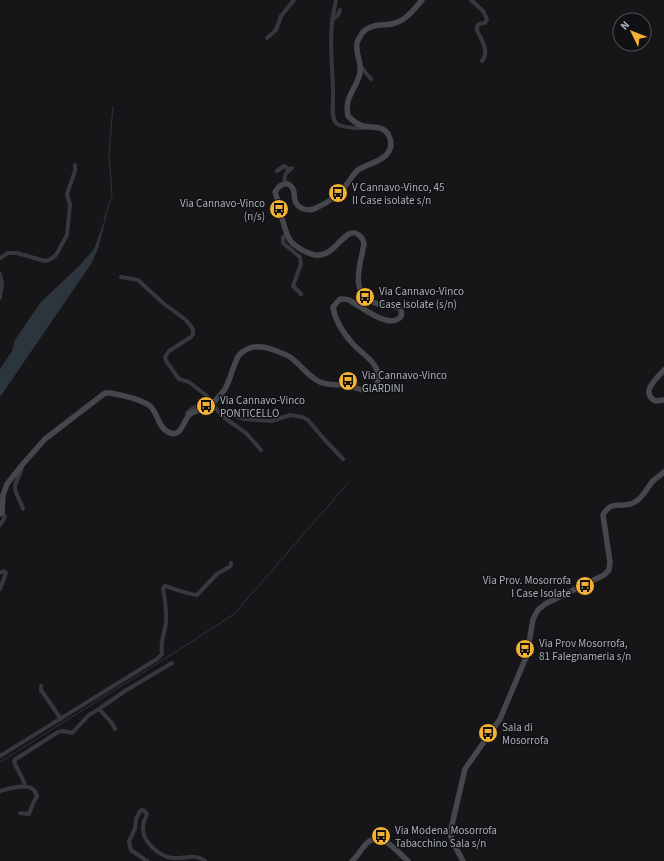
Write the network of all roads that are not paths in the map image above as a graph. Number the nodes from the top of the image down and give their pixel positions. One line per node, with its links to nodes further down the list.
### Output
1 (294, 0): 7 (street)
2 (336, 0): 6 (street)
3 (422, 0): 9 (street)
4 (471, 0): 8 (street)
5 (340, 10): 6 (street)
6 (332, 20): 11 (street)
7 (267, 38)
8 (482, 61)
9 (360, 67): 10 (street); 11 (street)
10 (371, 79)
11 (375, 126): 14 (street)
12 (74, 165): 16 (street)
13 (277, 171): 14 (street)
14 (285, 183): 15 (street)
15 (287, 234): 19 (street); 23 (street)
16 (0, 258)
17 (0, 274): 20 (street)
18 (121, 277): 23 (street)
19 (300, 294)
20 (0, 298)
21 (664, 370): 22 (street)
22 (664, 400)
23 (212, 403): 24 (street); 27 (street)
24 (219, 412): 25 (street); 26 (street)
25 (261, 450)
26 (343, 459)
27 (22, 465): 29 (street); 30 (street)
28 (664, 472): 48 (street)
29 (23, 508)
30 (1, 513): 31 (street)
31 (0, 525)
32 (231, 563): 38 (street)
33 (0, 573): 34 (street)
34 (0, 589)
35 (172, 663): 37 (street)
36 (41, 686): 38 (street)
37 (99, 709): 39 (street); 41 (street)
38 (61, 719): 40 (street)
39 (115, 729)
40 (0, 756)
41 (24, 786): 42 (street); 43 (street)
42 (0, 790)
43 (20, 813)
44 (147, 861): 45 (street)
45 (205, 861)
46 (352, 861): 47 (street)
47 (408, 861)
48 (463, 861)

